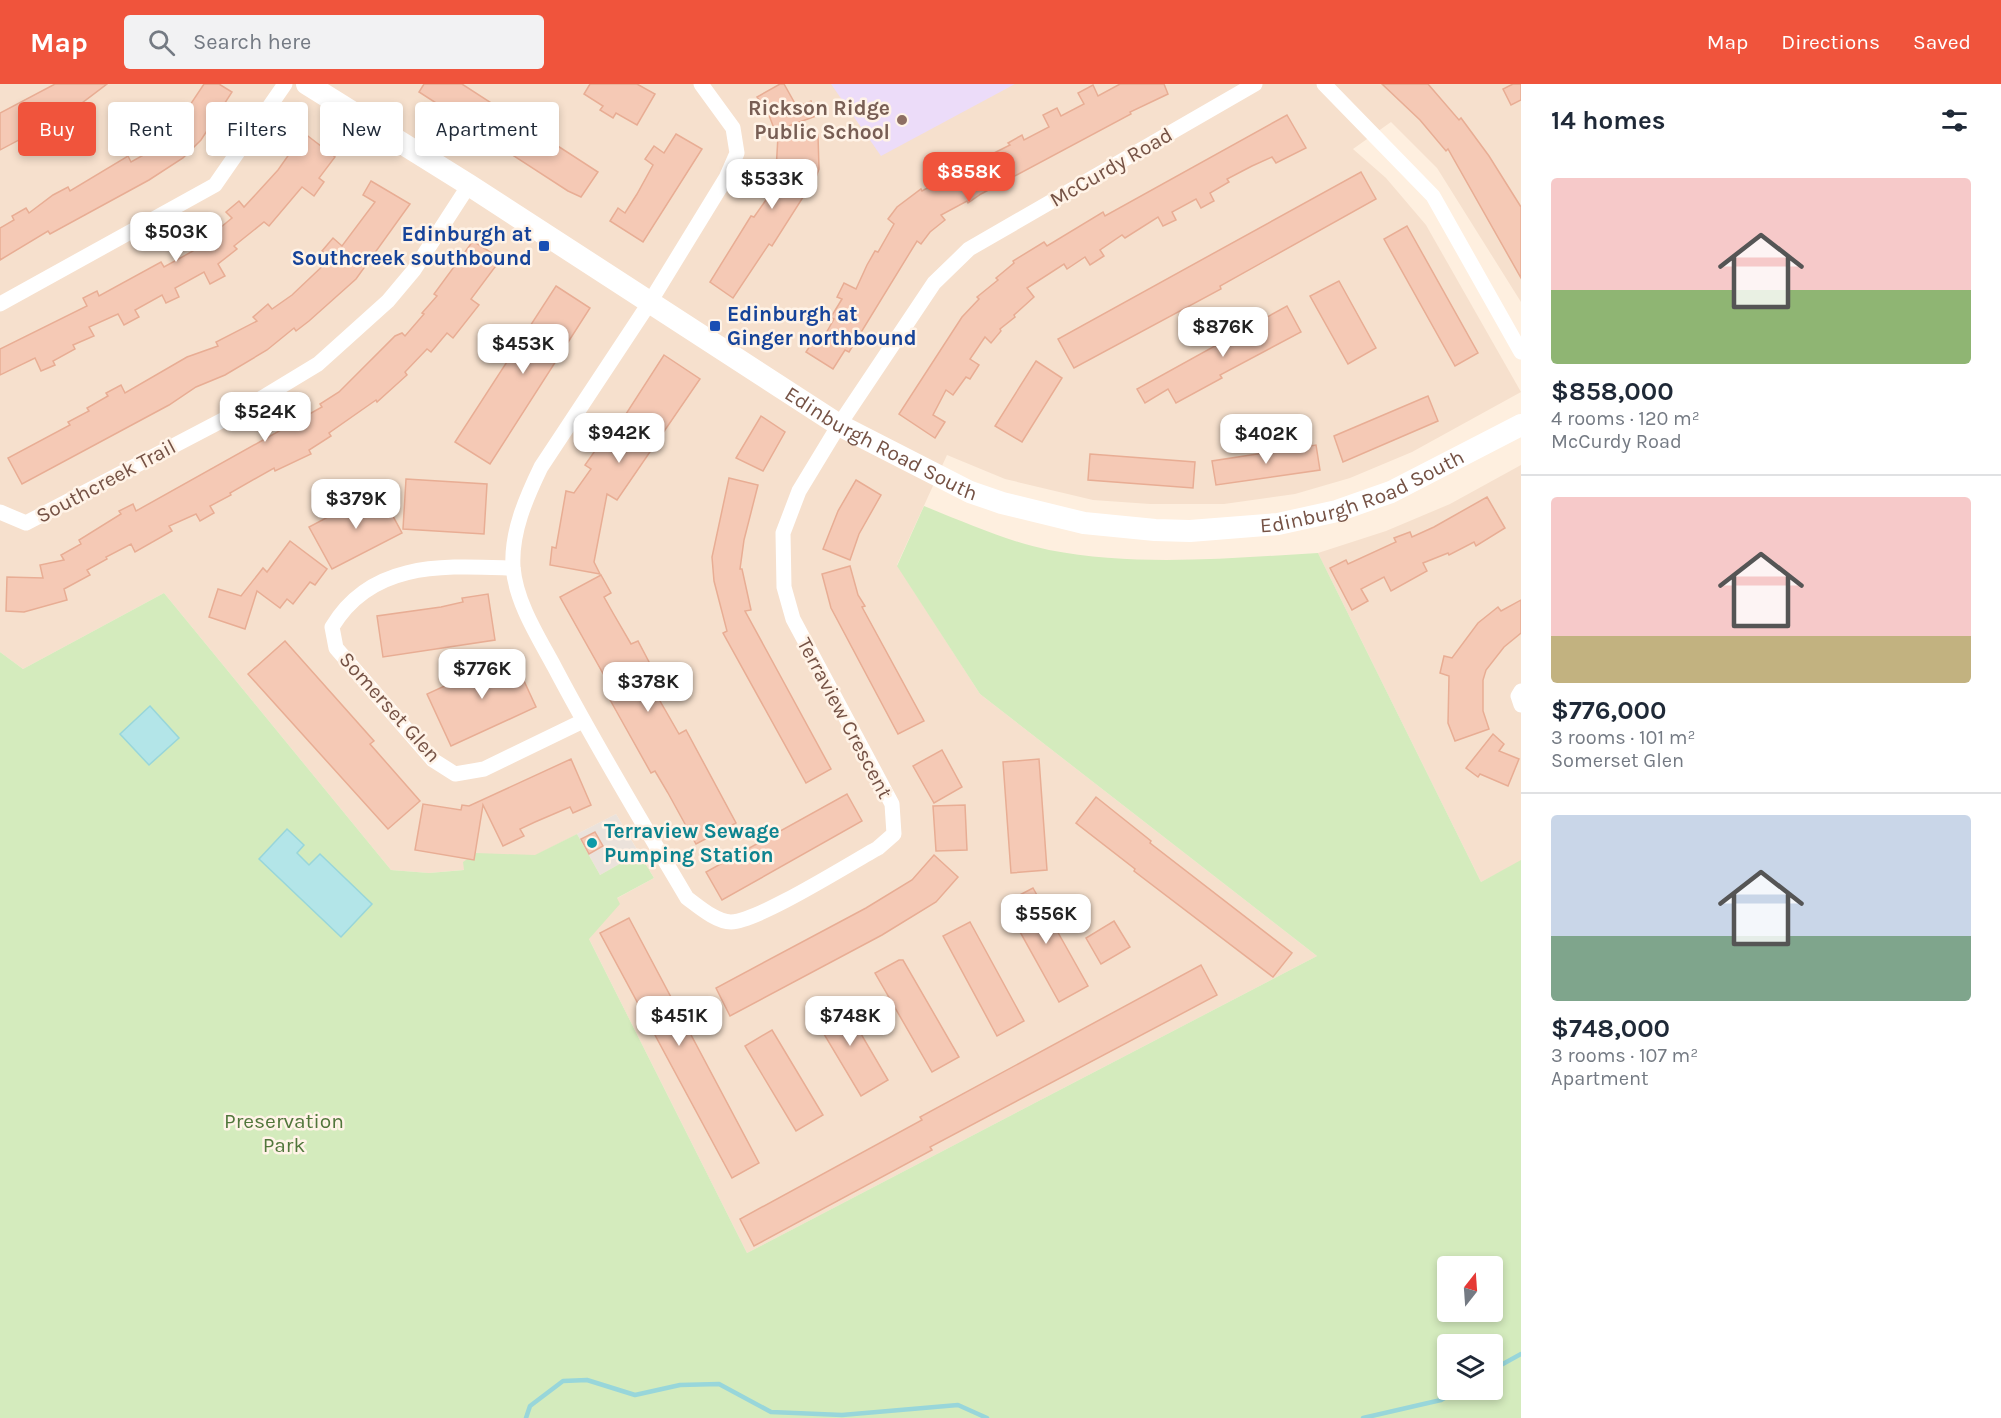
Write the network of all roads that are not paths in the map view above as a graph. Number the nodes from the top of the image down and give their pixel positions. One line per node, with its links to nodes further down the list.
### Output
1 (285, 84): 8 (street)
2 (307, 84): 6 (main road, Edinburgh Road South)
3 (701, 84): 7 (street, Terraview Crescent)
4 (1255, 84): 10 (street, McCurdy Road)
5 (1324, 84): 9 (street)
6 (469, 184): 7 (main road, Edinburgh Road South); 12 (street, Southcreek Trail)
7 (650, 302): 10 (main road, Edinburgh Road South); 13 (street, Terraview Crescent)
8 (0, 304)
9 (1521, 352)
10 (839, 424): 11 (main road, Edinburgh Road South); 16 (street, Terraview Crescent)
11 (1521, 425)
12 (0, 512)
13 (513, 568): 16 (street, Terraview Crescent); 16 (street, Somerset Glen)
14 (1521, 691): 15 (street)
15 (1521, 705)
16 (583, 721)

